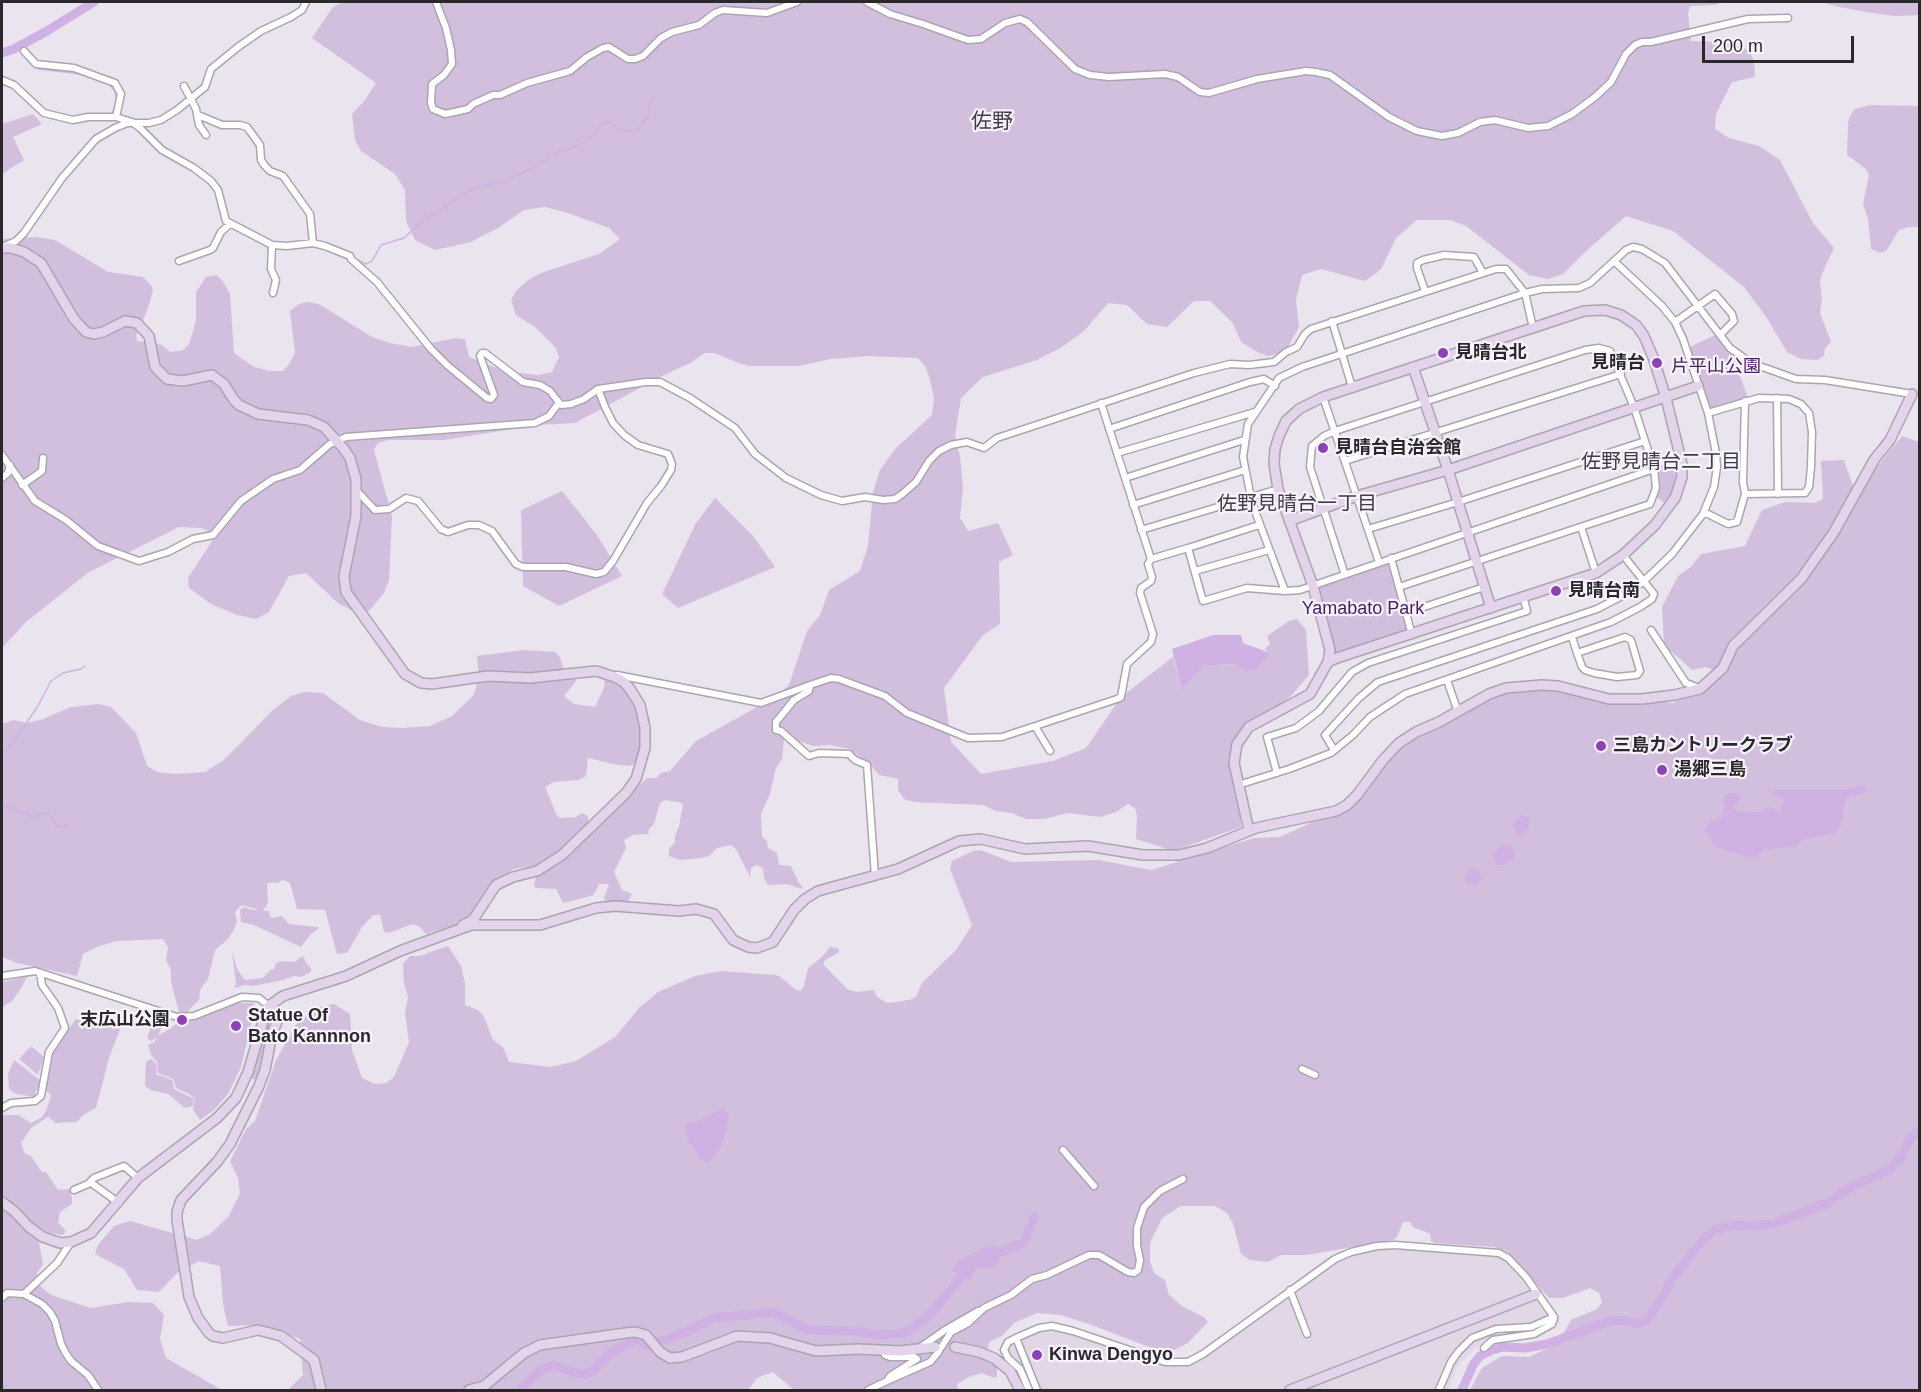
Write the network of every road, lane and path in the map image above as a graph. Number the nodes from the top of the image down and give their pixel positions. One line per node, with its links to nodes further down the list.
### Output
1 (306, 2): 9 (street)
2 (436, 2): 3 (street)
3 (797, 2)
4 (867, 2): 5 (street)
5 (1788, 18)
6 (24, 51): 11 (street)
7 (2, 80): 11 (street)
8 (184, 86): 9 (street)
9 (190, 98): 10 (street); 12 (street)
10 (198, 115): 13 (street); 15 (street)
11 (116, 117): 12 (street)
12 (132, 122): 14 (street); 17 (street)
13 (206, 135)
14 (229, 225): 16 (street); 18 (street)
15 (313, 243): 16 (street); 43 (street)
16 (272, 247): 22 (street)
17 (2, 248): 51 (street)
18 (179, 261)
19 (1614, 261): 23 (street); 24 (street); 26 (street)
20 (1483, 273): 21 (street); 21 (street); 23 (street)
21 (1425, 291): 25 (street)
22 (273, 292)
23 (1525, 293): 27 (street); 29 (street)
24 (1698, 306): 26 (street); 28 (street); 28 (street)
25 (1332, 321): 29 (street); 41 (street)
26 (1675, 322): 33 (street)
27 (1533, 328): 30 (street); 38 (street)
28 (1720, 335): 36 (street)
29 (1341, 353): 32 (street); 34 (street)
30 (1413, 368): 34 (street); 42 (street)
31 (1621, 374): 42 (street); 44 (street); 49 (street)
32 (1275, 386): 45 (street); 47 (street)
33 (1698, 386): 38 (street); 46 (street)
34 (1352, 387): 37 (street)
35 (598, 389): 41 (street); 43 (street); 65 (street)
36 (1912, 394): 106 (street)
37 (1323, 397): 48 (street); 64 (street)
38 (1666, 399): 44 (street); 82 (street)
39 (1777, 399): 40 (street); 67 (street); 67 (street)
40 (1745, 401): 46 (street); 66 (street)
41 (1101, 402): 47 (street)
42 (1425, 402): 48 (street); 49 (street)
43 (558, 404): 51 (street)
44 (1634, 407): 52 (street); 60 (street)
45 (1255, 412): 50 (street); 53 (street)
46 (1708, 413): 73 (street)
47 (1109, 429): 53 (street)
48 (1335, 431): 56 (street); 72 (street)
49 (1436, 434): 56 (street); 60 (street)
50 (1244, 440): 59 (street); 62 (street)
51 (337, 441): 63 (street); 65 (street)
52 (1645, 441): 58 (street); 70 (street)
53 (1117, 453): 62 (street)
54 (2, 455): 57 (street)
55 (43, 458): 63 (street)
56 (1345, 461): 68 (street)
57 (10, 465): 61 (street); 63 (street)
58 (1654, 469): 76 (street); 79 (street)
59 (1245, 470): 69 (street); 71 (street)
60 (1448, 470): 68 (street); 70 (street)
61 (2, 478)
62 (1125, 478): 71 (street)
63 (22, 485)
64 (1278, 489): 69 (street); 74 (street)
65 (357, 491): 103 (street)
66 (1745, 494): 67 (street); 73 (street)
67 (1778, 494)
68 (1357, 496): 72 (street); 77 (street)
69 (1250, 497): 75 (street); 78 (street)
70 (1458, 502): 77 (street); 79 (street)
71 (1133, 505): 78 (street)
72 (1324, 509): 74 (street); 89 (street)
73 (1704, 512): 90 (street)
74 (1289, 521): 91 (street)
75 (1259, 525): 80 (street); 81 (street)
76 (1581, 527): 85 (street); 88 (street)
77 (1368, 529): 86 (street)
78 (1141, 530): 84 (street)
79 (1468, 533): 83 (street); 85 (street)
80 (1188, 548): 84 (street); 87 (street)
81 (1269, 550): 87 (street); 94 (street)
82 (1623, 555): 88 (street); 90 (street)
83 (1391, 558): 86 (street); 92 (street)
84 (1151, 559): 108 (street)
85 (1477, 560): 92 (street); 93 (street)
86 (1379, 562): 89 (street)
87 (1195, 571): 94 (street)
88 (1596, 573): 95 (street)
89 (1345, 575): 91 (street)
90 (1643, 582): 100 (street); 109 (street)
91 (1313, 586): 94 (street); 102 (street)
92 (1399, 587): 97 (street)
93 (1484, 587): 96 (street); 97 (street)
94 (1285, 591)
95 (1523, 596): 96 (street); 111 (street)
96 (1491, 608): 99 (street)
97 (1406, 613): 99 (street)
98 (1651, 630): 106 (street)
99 (1412, 635): 102 (street)
100 (1572, 637): 101 (street); 104 (street)
101 (1577, 653): 101 (street)
102 (1328, 662): 112 (street)
103 (607, 674): 105 (street); 115 (street)
104 (1447, 680): 107 (street); 109 (street)
105 (810, 685): 108 (street); 114 (street)
106 (1700, 689): 107 (street)
107 (1458, 712): 113 (street)
108 (1036, 728): 110 (street)
109 (1334, 750): 111 (street)
110 (1050, 751)
111 (1277, 773): 112 (street)
112 (1238, 785): 113 (street)
113 (1249, 831): 114 (street)
114 (875, 876): 115 (street)
115 (456, 930): 118 (street)
116 (40, 973): 117 (street); 118 (street); 121 (street)
117 (2, 976)
118 (269, 1006): 123 (street); 146 (street)
119 (1302, 1070): 120 (street)
120 (1315, 1075)
121 (2, 1108)
122 (1063, 1150): 126 (street)
123 (138, 1178): 125 (street); 129 (street)
124 (1183, 1179): 135 (street)
125 (90, 1182): 127 (street); 129 (street)
126 (1094, 1186)
127 (74, 1190)
128 (2, 1202): 130 (street)
129 (119, 1203): 130 (street)
130 (71, 1242): 132 (street)
131 (1290, 1290): 133 (street); 137 (street); 138 (street)
132 (24, 1294): 134 (street); 145 (street)
133 (1536, 1294): 136 (street); 152 (street)
134 (2, 1298)
135 (984, 1308): 142 (street); 144 (street)
136 (1554, 1317): 141 (street); 153 (street)
137 (1307, 1334)
138 (1016, 1338): 150 (street); 151 (street)
139 (935, 1347): 142 (street)
140 (955, 1347): 149 (street)
141 (1484, 1348)
142 (918, 1349): 143 (street)
143 (884, 1351): 144 (street); 147 (street)
144 (887, 1381): 148 (street)
145 (99, 1390)
146 (321, 1390)
147 (468, 1390)
148 (868, 1390)
149 (1020, 1390)
150 (1029, 1390)
151 (1037, 1390)
152 (1290, 1390)
153 (1439, 1390)

